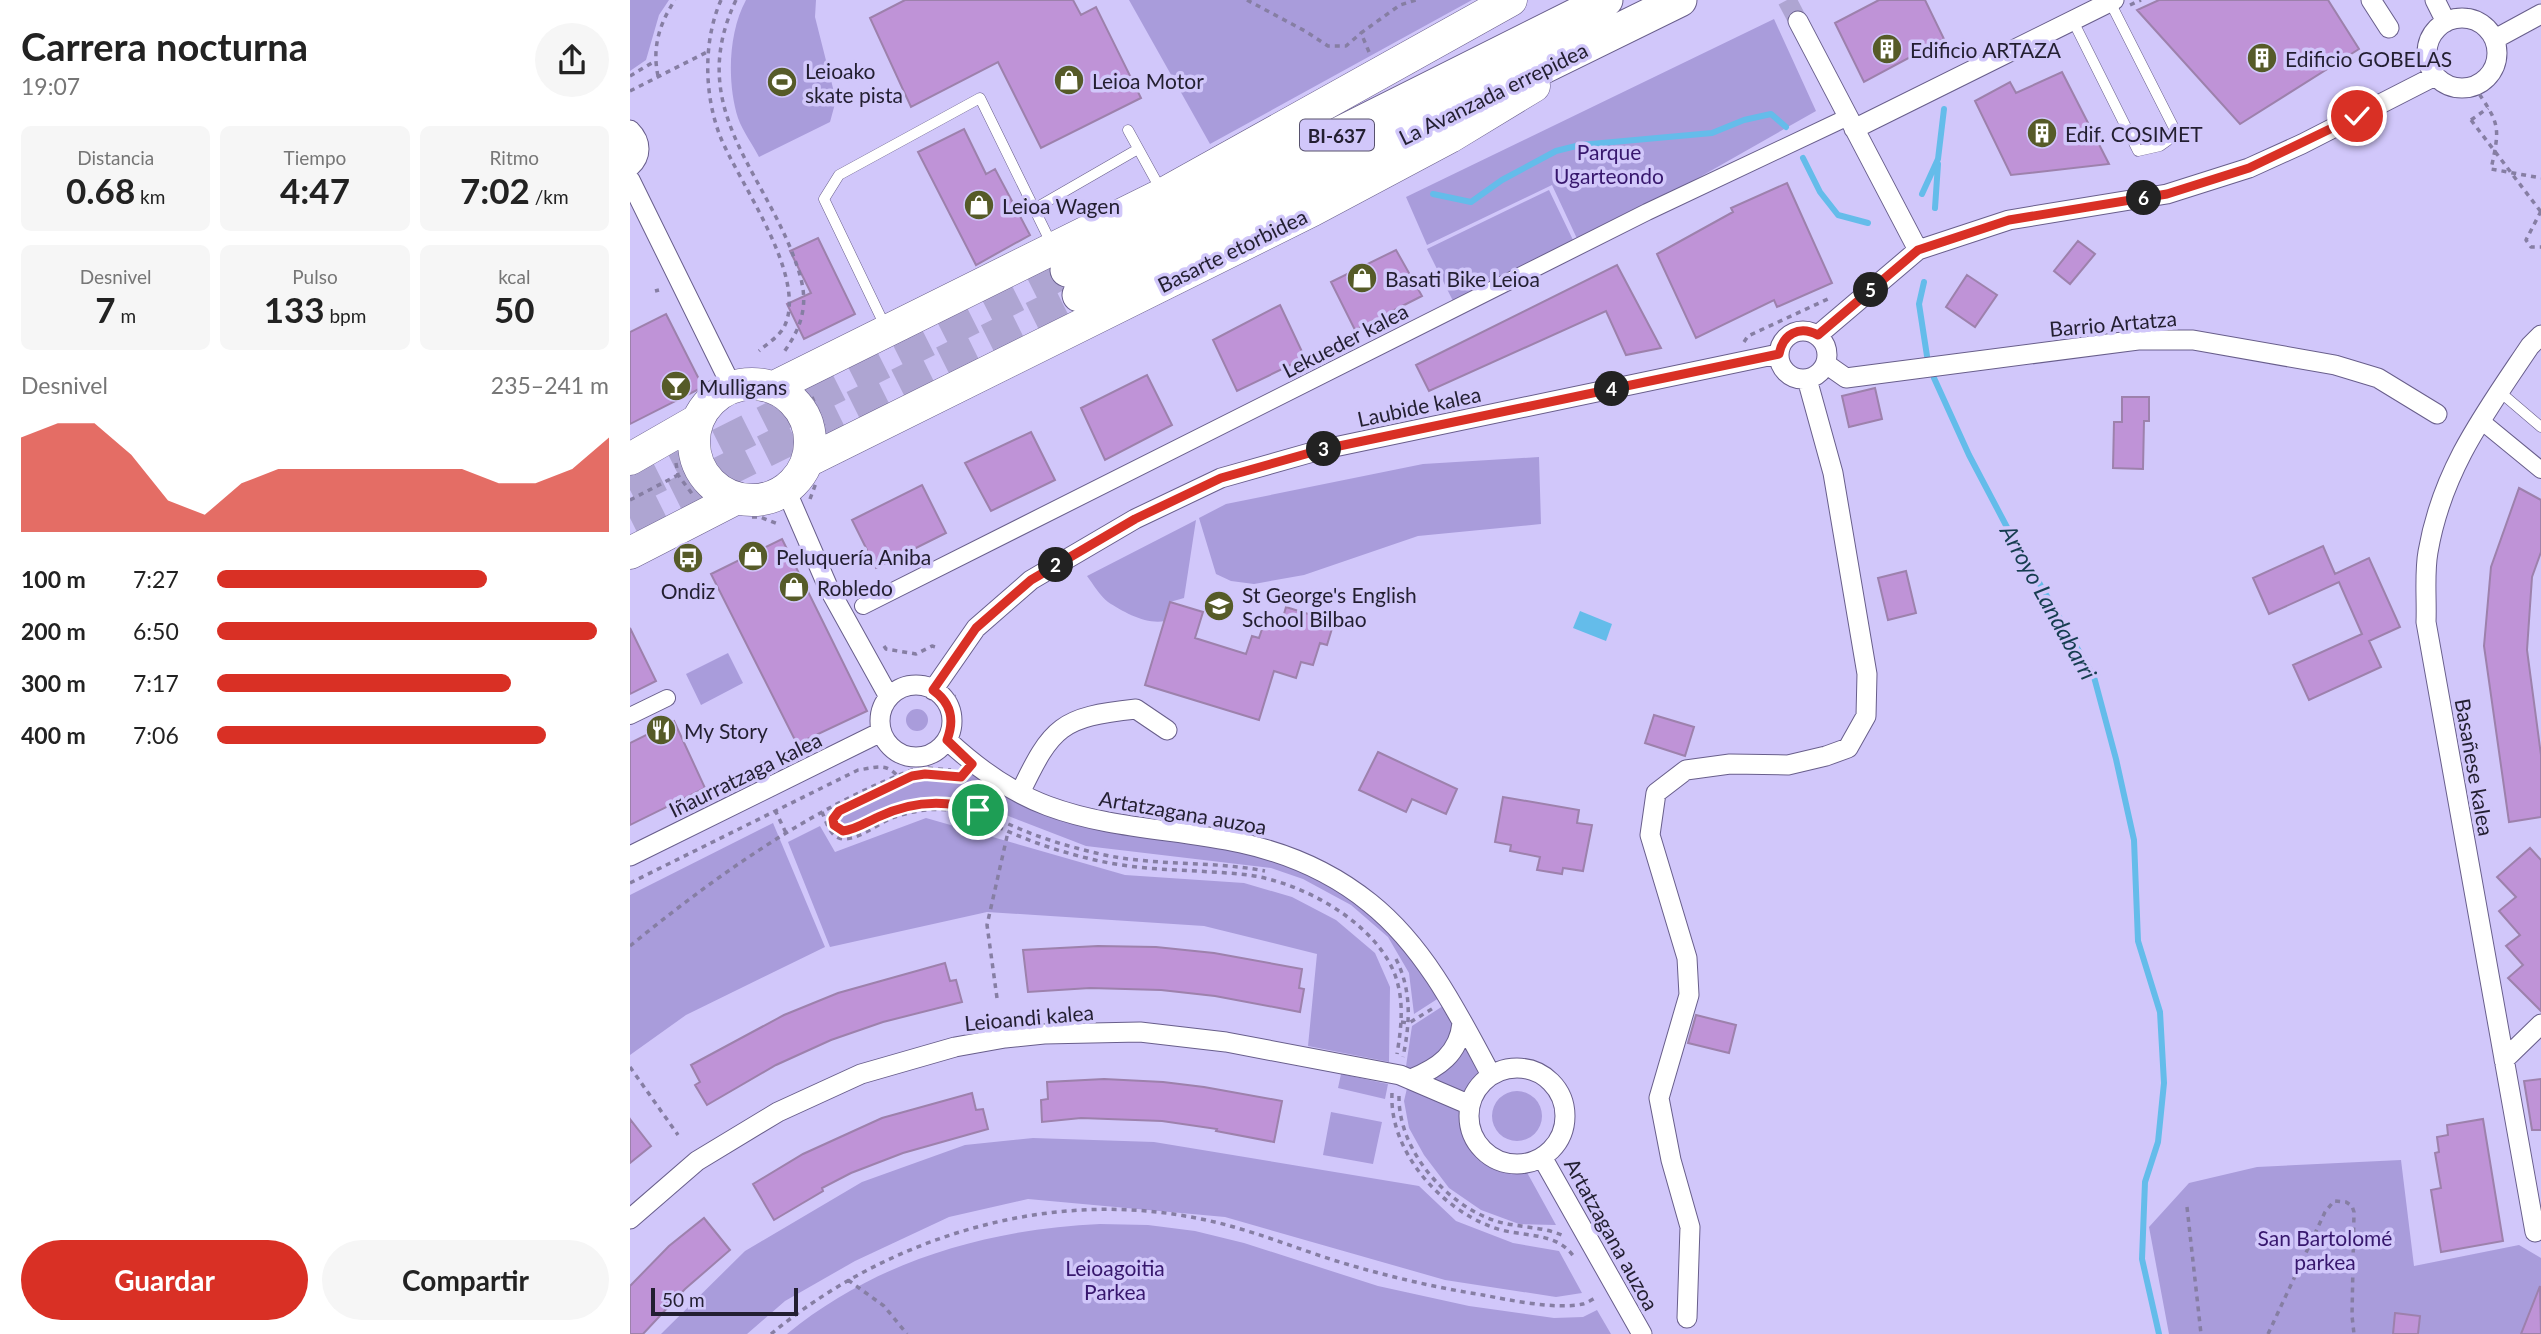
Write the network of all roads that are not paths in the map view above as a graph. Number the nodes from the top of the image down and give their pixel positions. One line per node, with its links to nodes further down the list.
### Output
1 (1511, 0): 23 (main road)
2 (1597, 0): 13 (highway)
3 (1606, 0): 13 (highway, La Avanzada errepidea / BI-637)
4 (1679, 0): 9 (highway, La Avanzada errepidea / BI-637)
5 (2371, 0): 14 (street)
6 (2435, 0): 12 (street)
7 (2112, 1): 10 (street); 10 (lane)
8 (2541, 14): 15 (street)
9 (1644, 17): 26 (highway, La Avanzada errepidea / BI-637); 40 (main road, Basarte etorbidea)
10 (2073, 20): 17 (street)
11 (1798, 21): 17 (street)
12 (2446, 22): 15 (street); 16 (street)
13 (1560, 23): 26 (highway, La Avanzada errepidea / BI-637)
14 (2389, 28)
15 (2495, 39): 16 (street)
16 (2435, 76): 25 (street)
17 (1851, 123): 25 (street); 46 (street, Lekueder kalea)
18 (630, 130): 21 (street)
19 (1128, 130): 20 (lane)
20 (1138, 149): 23 (lane); 24 (lane)
21 (630, 167)
22 (630, 180): 34 (street)
23 (1163, 194): 26 (main road)
24 (1034, 209): 26 (lane); 27 (lane)
25 (1918, 250): 28 (street)
26 (1067, 271): 27 (main road)
27 (888, 332): 33 (main road)
28 (1818, 335): 30 (street); 31 (street)
29 (2541, 335): 35 (street, Basañese kalea)
30 (1779, 354): 32 (street); 47 (street, Laubide kalea)
31 (1826, 364): 32 (street); 36 (street, Barrio Artatza)
32 (1807, 379): 65 (street)
33 (788, 380): 34 (main road); 40 (main road)
34 (732, 387): 37 (main road)
35 (2500, 392): 38 (street, Basañese kalea); 39 (lane)
36 (2437, 414)
37 (698, 420): 41 (main road); 44 (main road)
38 (2480, 420): 42 (street); 58 (street, Basañese kalea)
39 (2541, 427)
40 (821, 454): 43 (main road)
41 (630, 459)
42 (2541, 470)
43 (786, 490): 44 (main road); 48 (street)
44 (737, 498): 45 (main road)
45 (630, 553)
46 (863, 606)
47 (933, 690): 48 (street); 53 (street)
48 (889, 697): 52 (street)
49 (667, 698): 50 (street)
50 (630, 716)
51 (1167, 730): 54 (street)
52 (881, 732): 53 (street); 55 (street, Iñaurratzaga kalea)
53 (947, 740): 54 (street, Artatzagana auzoa)
54 (1020, 793): 56 (street, Artatzagana auzoa)
55 (630, 856)
56 (1462, 1023): 59 (street, Artatzagana auzoa); 60 (street)
57 (2541, 1024): 58 (street)
58 (2504, 1060): 64 (street, Basañese kalea)
59 (1491, 1075): 61 (street); 62 (street, Artatzagana auzoa)
60 (1402, 1076): 61 (street, Leioandi kalea); 63 (street, Leioandi kalea)
61 (1470, 1105): 62 (street, Artatzagana auzoa)
62 (1542, 1157): 66 (street, Artatzagana auzoa)
63 (630, 1219)
64 (2538, 1235)
65 (1687, 1318)
66 (1642, 1334)

